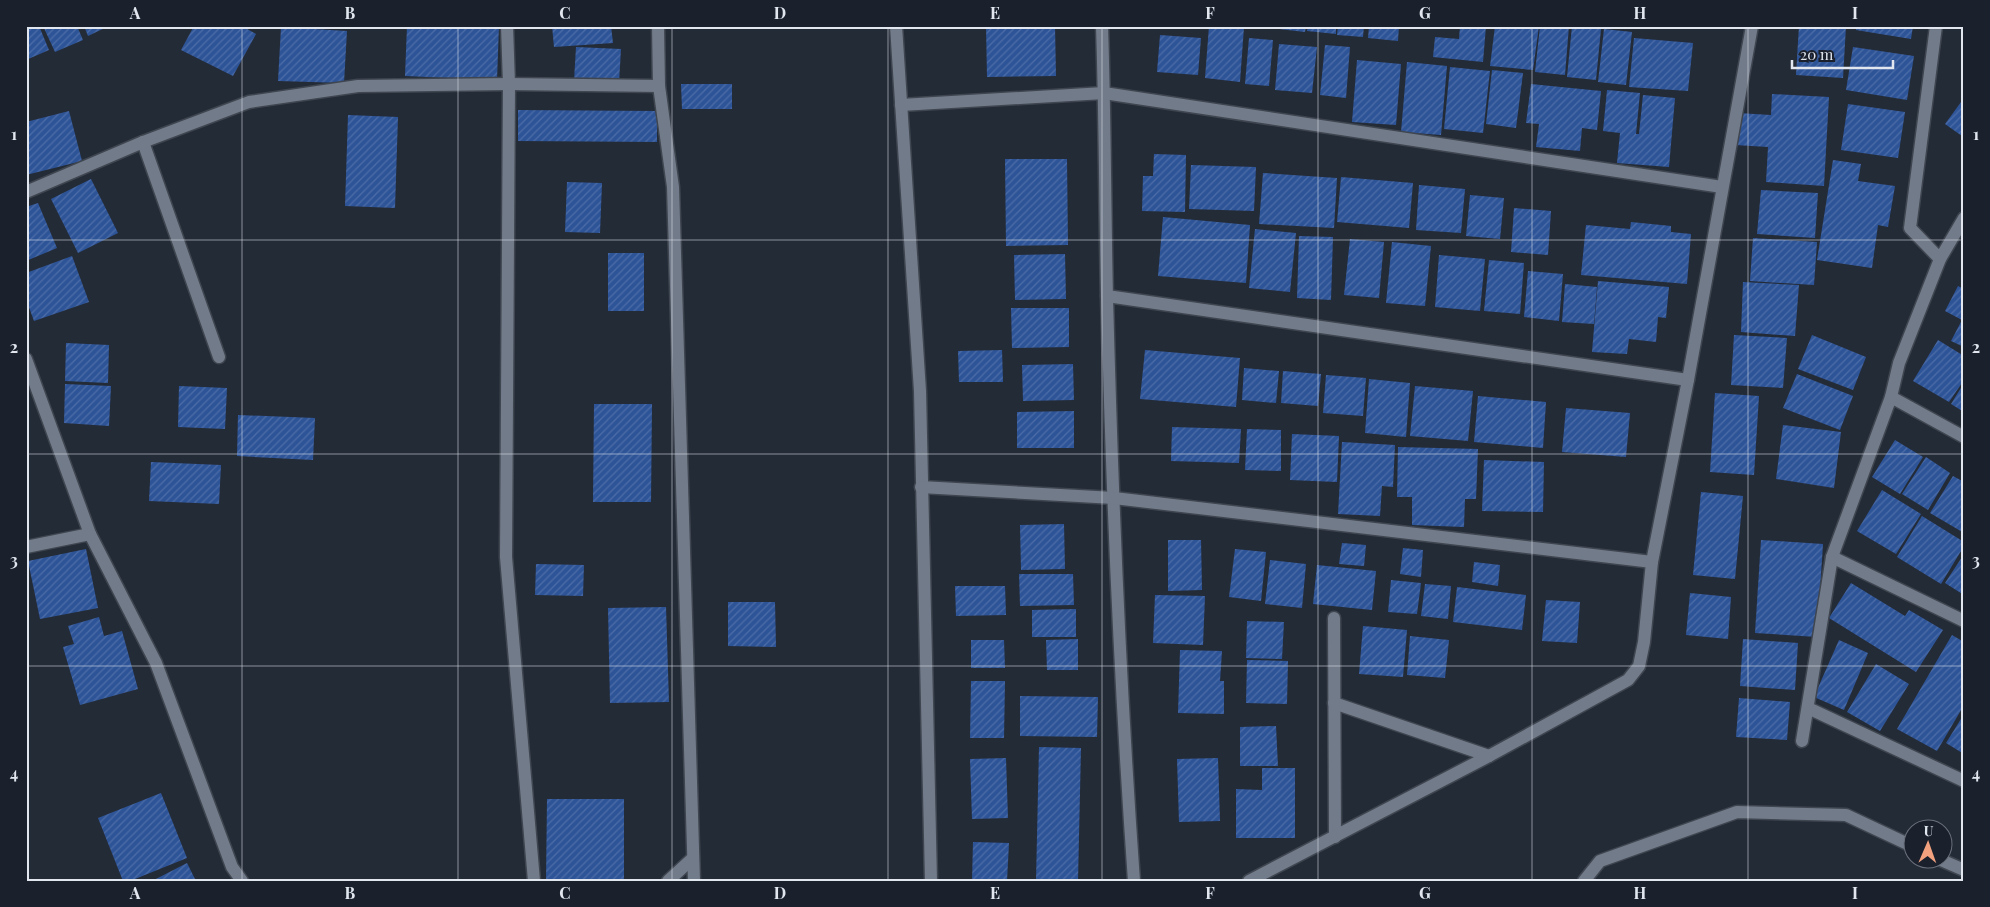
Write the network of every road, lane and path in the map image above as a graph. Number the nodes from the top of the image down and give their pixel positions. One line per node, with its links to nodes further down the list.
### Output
1 (507, 26): 7 (street)
2 (658, 26): 8 (street)
3 (896, 26): 10 (street)
4 (1102, 26): 9 (street)
5 (1752, 26): 12 (street)
6 (1936, 26): 15 (street)
7 (509, 84): 8 (street); 11 (street); 41 (street)
8 (660, 86): 37 (street)
9 (1104, 93): 10 (street); 12 (street); 16 (street)
10 (901, 105): 22 (street)
11 (143, 142): 13 (street); 17 (street)
12 (1722, 187): 19 (street)
13 (26, 192)
14 (1964, 218): 15 (street)
15 (1940, 259): 20 (street)
16 (1107, 296): 19 (street); 23 (street)
17 (219, 356)
18 (26, 359): 24 (street)
19 (1688, 380): 27 (street)
20 (1891, 397): 21 (street); 26 (street)
21 (1964, 437)
22 (921, 487): 23 (street); 44 (street)
23 (1114, 498): 27 (street); 45 (street)
24 (90, 534): 25 (street); 40 (street)
25 (26, 547)
26 (1832, 557): 29 (street); 31 (street)
27 (1652, 562): 33 (street)
28 (1334, 618): 30 (street)
29 (1964, 621)
30 (1334, 703): 33 (street); 35 (street)
31 (1808, 708): 32 (street); 34 (street)
32 (1802, 741)
33 (1489, 756): 35 (street)
34 (1964, 781)
35 (1335, 837): 46 (street)
36 (1902, 841): 47 (street)
37 (693, 858): 42 (street); 43 (street)
38 (1952, 865): 39 (street)
39 (1964, 870)
40 (242, 881)
41 (534, 881)
42 (668, 881)
43 (694, 881)
44 (931, 881)
45 (1134, 881)
46 (1249, 881)
47 (1584, 881)

